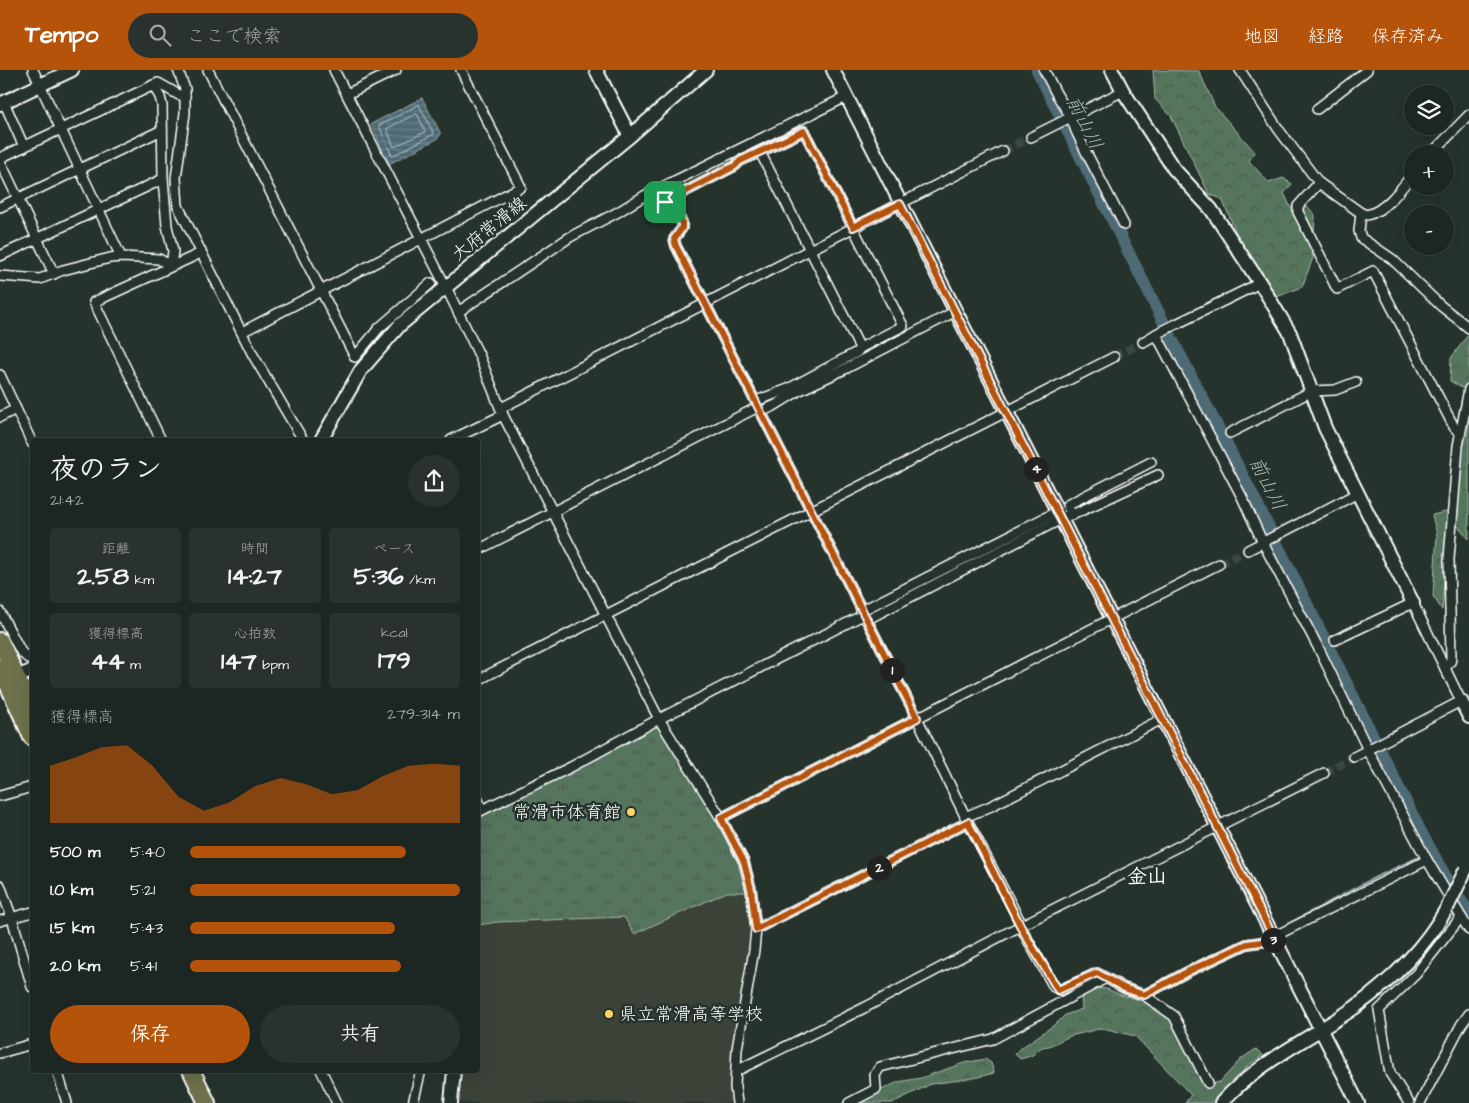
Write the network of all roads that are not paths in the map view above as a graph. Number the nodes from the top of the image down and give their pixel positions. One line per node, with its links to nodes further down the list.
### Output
1 (33, 70): 15 (street)
2 (72, 70): 15 (street)
3 (179, 70): 19 (street)
4 (208, 70): 59 (street)
5 (334, 70): 18 (street)
6 (396, 70): 18 (street)
7 (596, 70): 27 (street)
8 (706, 70): 27 (street, 大府常滑線)
9 (833, 70): 20 (street)
10 (1044, 70): 24 (street)
11 (1112, 70): 17 (street)
12 (1240, 70): 36 (street)
13 (1366, 70): 22 (street)
14 (463, 71): 48 (street)
15 (40, 85): 21 (street); 25 (street)
16 (153, 85): 19 (street); 25 (street); 26 (street)
17 (1123, 91): 24 (street); 57 (street)
18 (347, 94): 48 (street)
19 (185, 95): 50 (street)
20 (846, 97): 38 (street); 41 (street)
21 (2, 103): 30 (street)
22 (1317, 109)
23 (1469, 115): 29 (street)
24 (1069, 118): 28 (street); 45 (street)
25 (61, 130): 30 (street); 34 (street)
26 (162, 130): 34 (street); 35 (street)
27 (630, 136): 58 (street, 大府常滑線)
28 (1031, 137)
29 (1440, 145)
30 (24, 147): 33 (street)
31 (1003, 151): 41 (street)
32 (760, 152): 40 (street); 46 (street); 49 (street)
33 (0, 160): 39 (street)
34 (80, 169): 39 (street); 43 (street)
35 (163, 179): 43 (street); 53 (street)
36 (1319, 183): 44 (street); 79 (street)
37 (1404, 184): 44 (street)
38 (651, 193): 40 (street); 62 (street)
39 (18, 199): 42 (street); 47 (street)
40 (665, 202): 60 (street)
41 (900, 204): 46 (street); 61 (street)
42 (0, 207)
43 (99, 210): 47 (street); 52 (street)
44 (1361, 213): 63 (street)
45 (1124, 225)
46 (853, 227): 49 (street); 67 (street)
47 (37, 239): 51 (street); 54 (street)
48 (421, 239): 58 (street); 59 (street)
49 (810, 250): 60 (street); 67 (street)
50 (200, 253): 53 (street); 64 (street)
51 (0, 256)
52 (121, 257): 53 (street); 54 (street)
53 (171, 266): 80 (street)
54 (54, 274): 55 (street)
55 (0, 276)
56 (431, 283): 59 (street)
57 (1260, 283): 65 (street); 72 (street)
58 (446, 287): 62 (street); 82 (street, 大府常滑線)
59 (321, 291): 64 (street)
60 (705, 303): 73 (street); 75 (street)
61 (956, 311): 73 (street); 76 (street)
62 (458, 312): 75 (street)
63 (1469, 328)
64 (242, 332): 81 (street)
65 (1158, 333): 66 (street); 91 (street)
66 (1143, 342)
67 (860, 348): 73 (street)
68 (1114, 356): 76 (street)
69 (0, 375): 74 (street)
70 (1356, 382): 72 (street)
71 (1469, 389): 79 (street)
72 (1312, 391): 78 (street); 87 (street)
73 (758, 407): 88 (street); 89 (street)
74 (16, 409): 77 (street); 84 (street)
75 (502, 411): 83 (street); 88 (street)
76 (1006, 412): 89 (street); 90 (street)
77 (0, 417)
78 (1230, 433)
79 (1460, 433): 105 (street)
80 (159, 438)
81 (302, 438)
82 (322, 438)
83 (455, 438)
84 (30, 439)
85 (1151, 462): 90 (street)
86 (1158, 475): 90 (street)
87 (1358, 493): 91 (street); 95 (street)
88 (553, 512): 92 (street); 97 (street)
89 (811, 512): 97 (street); 98 (street)
90 (1064, 515): 98 (street); 99 (street)
91 (1265, 542): 93 (street); 113 (street)
92 (480, 549)
93 (1248, 550)
94 (1219, 564): 99 (street)
95 (1413, 603): 100 (street); 105 (street)
96 (0, 612): 102 (street)
97 (606, 615): 104 (street); 111 (street)
98 (863, 615): 108 (street); 111 (street)
99 (1112, 619): 108 (street); 109 (street)
100 (1335, 640)
101 (0, 641): 103 (highway)
102 (30, 658)
103 (11, 675): 107 (highway); 112 (highway)
104 (480, 679)
105 (1451, 680): 106 (street)
106 (1462, 700): 110 (street); 113 (street)
107 (30, 708)
108 (917, 718): 119 (street); 120 (street)
109 (1162, 718): 120 (street); 121 (street)
110 (1469, 718)
111 (659, 719): 118 (street); 119 (street)
112 (30, 730)
113 (1370, 749): 114 (street); 122 (street)
114 (1354, 757)
115 (1324, 773): 121 (street)
116 (30, 788): 117 (street)
117 (0, 796)
118 (480, 811)
119 (721, 818): 130 (street)
120 (967, 820): 129 (street); 130 (street)
121 (1217, 827): 129 (street); 132 (street)
122 (1427, 860): 126 (street); 132 (street)
123 (1468, 866): 137 (street, bridge)
124 (0, 886): 127 (street)
125 (30, 913): 127 (street)
126 (1461, 917): 131 (street); 158 (street)
127 (12, 918): 128 (street); 134 (street)
128 (0, 921)
129 (1022, 925): 133 (street); 140 (street)
130 (756, 929): 140 (street)
131 (1469, 930)
132 (1274, 938): 135 (street); 137 (street)
133 (1106, 978): 135 (street); 155 (street)
134 (30, 980)
135 (1144, 995): 147 (street)
136 (1469, 1014): 159 (street)
137 (1319, 1029): 156 (street); 157 (street)
138 (30, 1045): 139 (street)
139 (0, 1053)
140 (736, 1071): 154 (street)
141 (58, 1073): 148 (street)
142 (192, 1073): 149 (highway)
143 (202, 1073): 150 (highway)
144 (322, 1073): 151 (street)
145 (420, 1073): 152 (street)
146 (454, 1073): 153 (street)
147 (1208, 1083)
148 (67, 1103)
149 (207, 1103)
150 (217, 1103)
151 (337, 1103)
152 (413, 1103)
153 (451, 1103)
154 (737, 1103)
155 (849, 1103)
156 (1221, 1103)
157 (1358, 1103)
158 (1409, 1103)
159 (1420, 1103)

